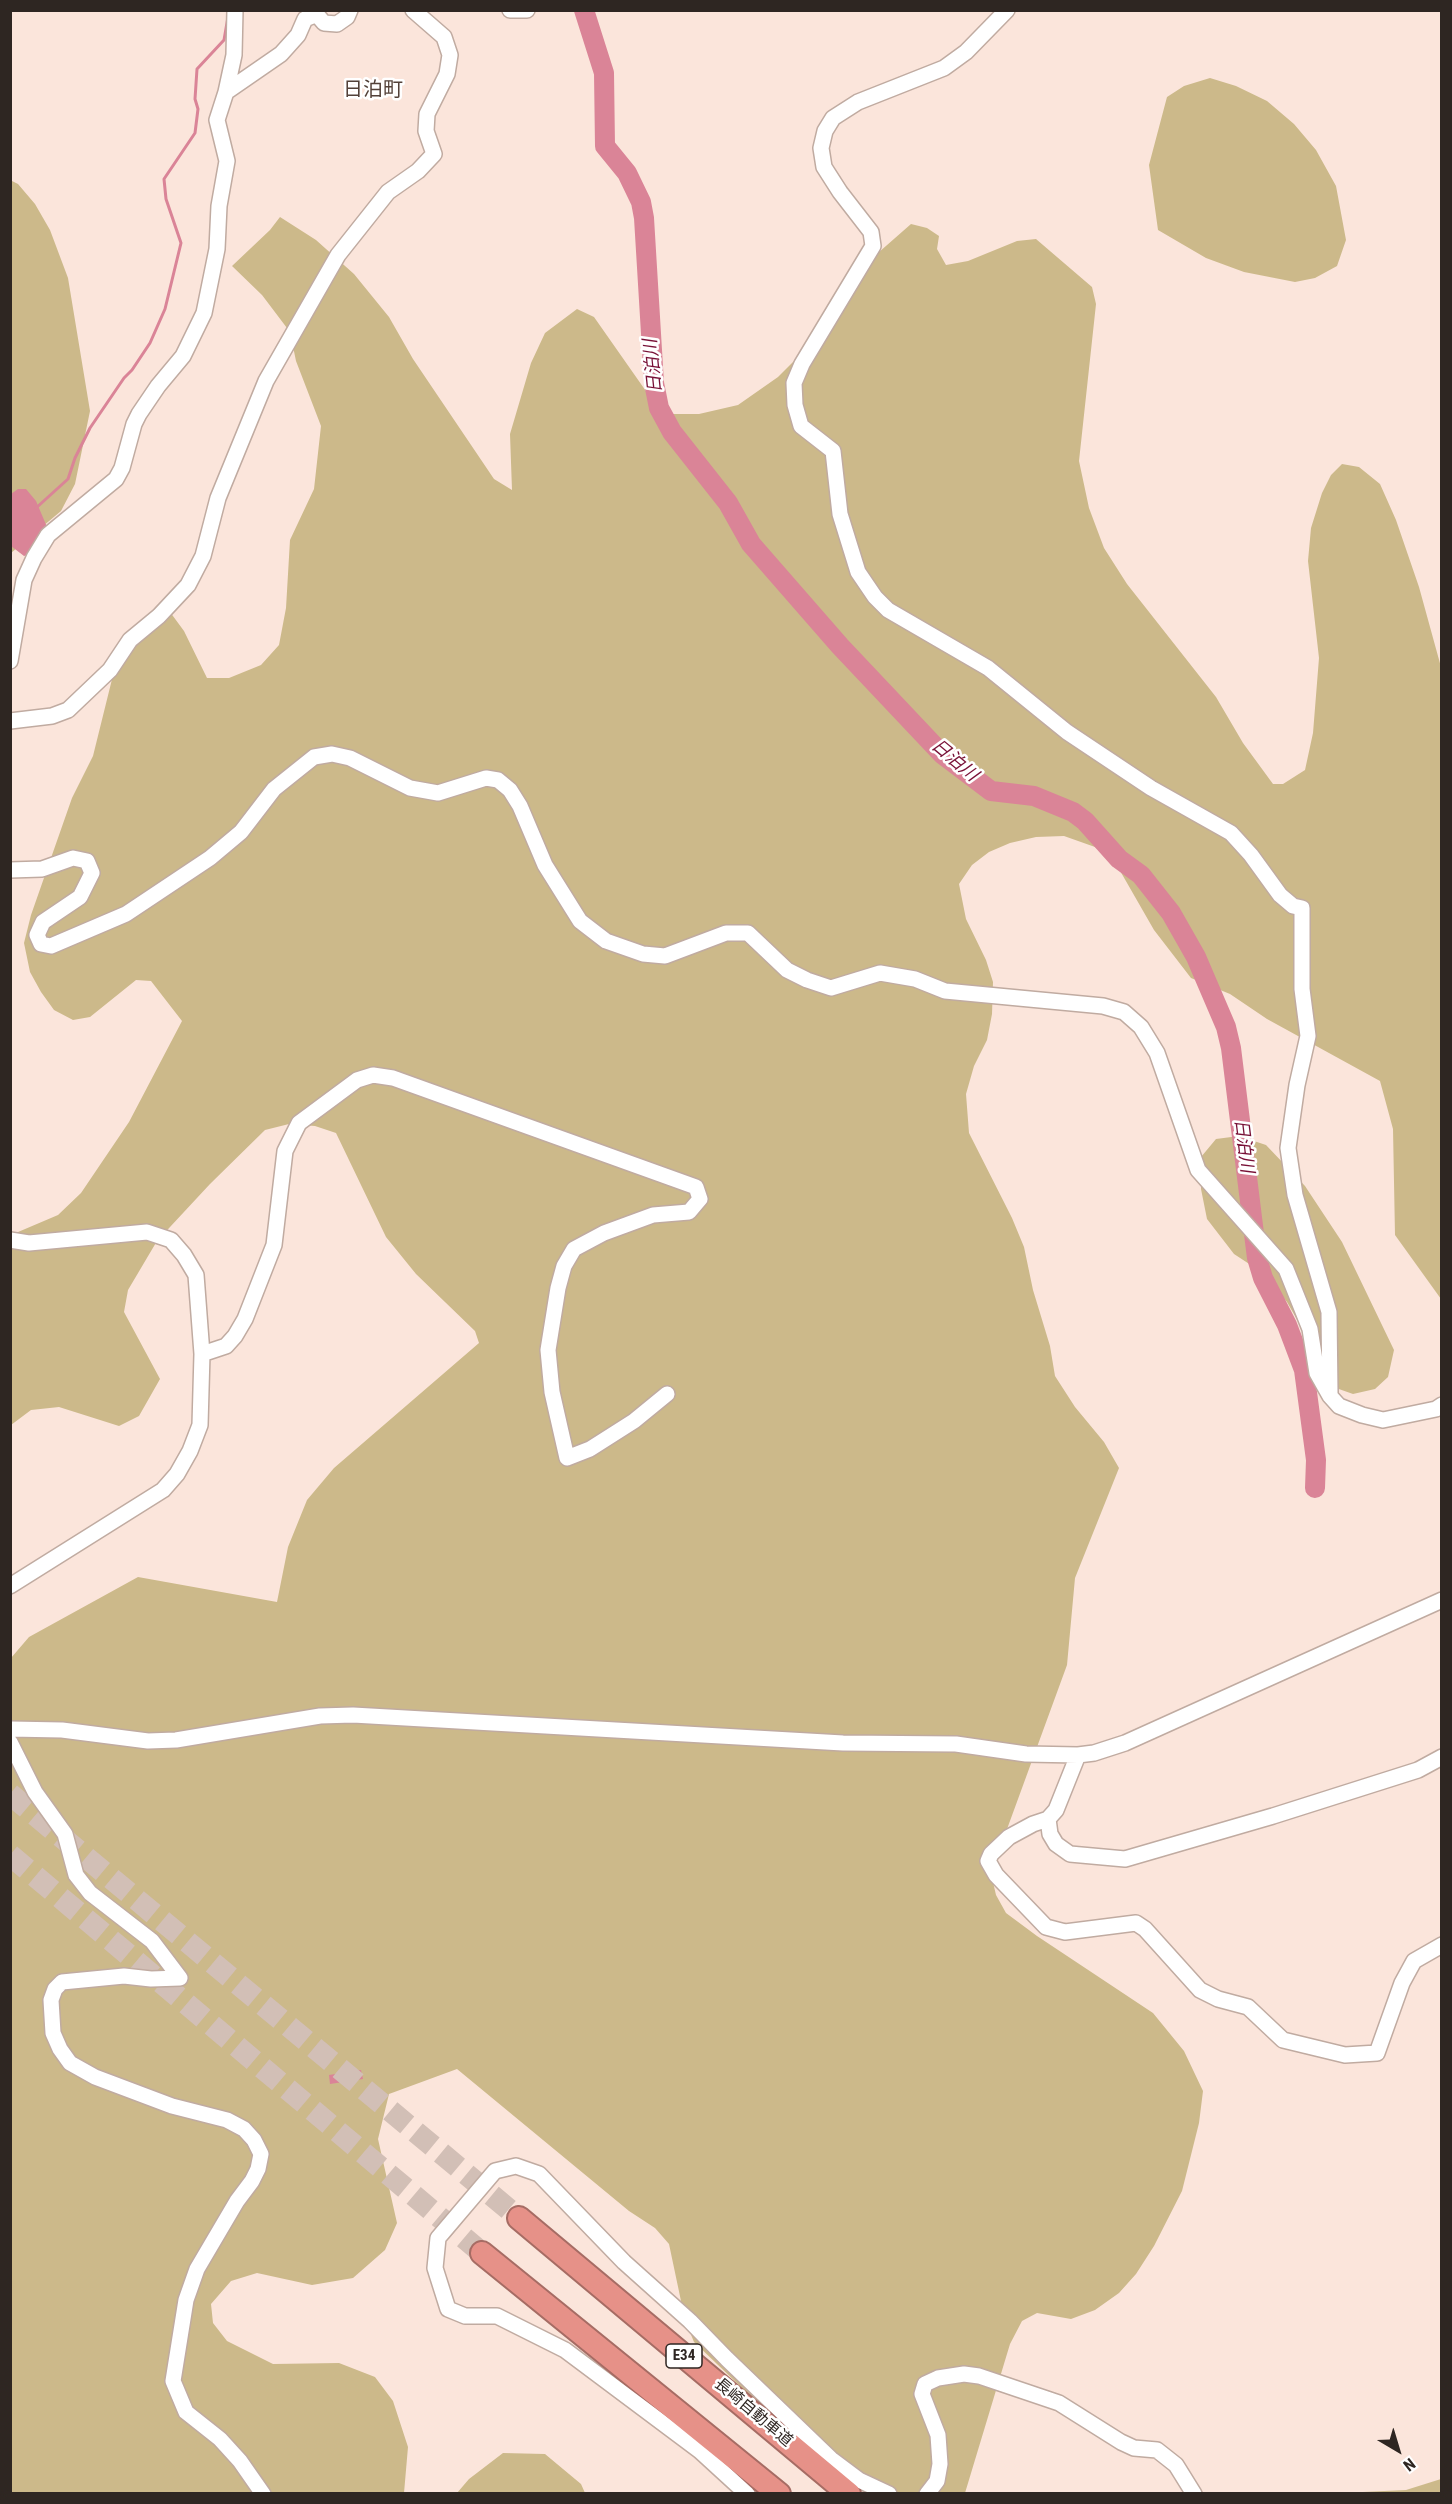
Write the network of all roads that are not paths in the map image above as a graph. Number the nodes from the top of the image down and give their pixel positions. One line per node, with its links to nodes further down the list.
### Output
1 (235, 10): 8 (street)
2 (351, 10): 7 (street)
3 (413, 10): 10 (street)
4 (510, 10): 5 (street)
5 (527, 10)
6 (1007, 10): 15 (street)
7 (314, 13): 8 (street)
8 (226, 92): 9 (street)
9 (10, 661)
10 (10, 721)
11 (10, 870): 15 (street)
12 (10, 1240): 13 (street)
13 (202, 1354): 14 (street); 17 (street)
14 (667, 1394)
15 (1330, 1396): 16 (street)
16 (1442, 1405)
17 (10, 1586)
18 (1442, 1600): 21 (street)
19 (10, 1729): 21 (street)
20 (10, 1742): 27 (street)
21 (1078, 1755): 23 (street)
22 (1442, 1757): 23 (street)
23 (1048, 1819): 24 (street)
24 (1442, 1945)
25 (519, 2218): 30 (highway, 長崎自動車道 / E34)
26 (482, 2253): 29 (highway)
27 (263, 2493)
28 (747, 2493): 31 (street)
29 (778, 2493)
30 (849, 2493)
31 (889, 2493)
32 (927, 2493): 33 (street)
33 (1194, 2493)

